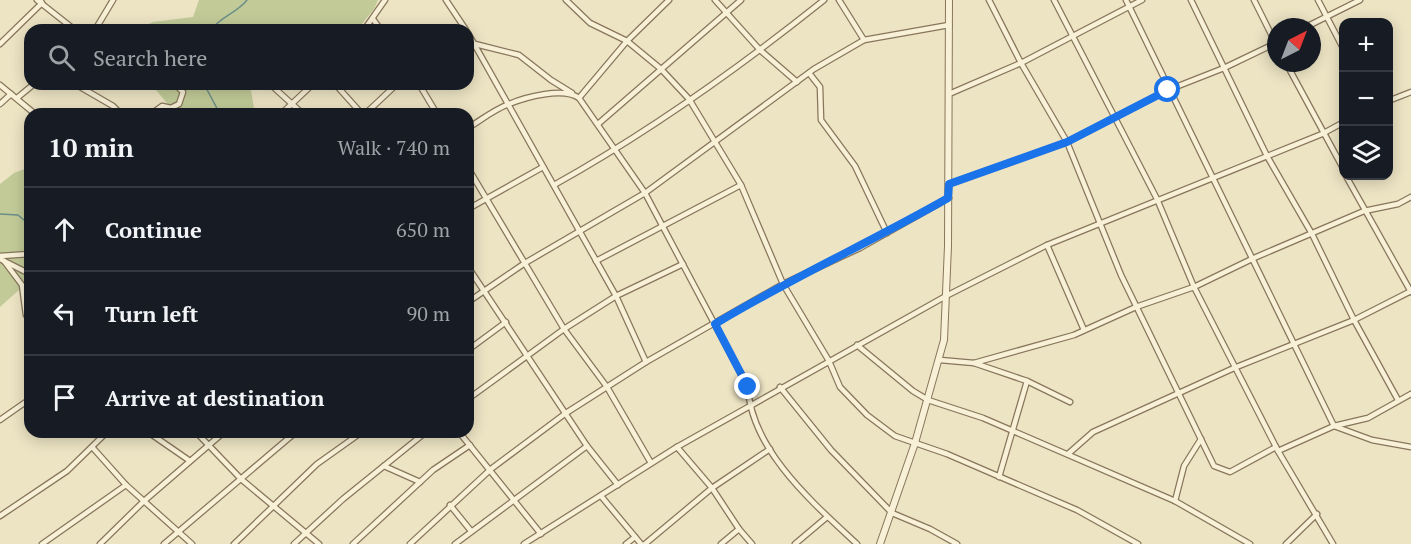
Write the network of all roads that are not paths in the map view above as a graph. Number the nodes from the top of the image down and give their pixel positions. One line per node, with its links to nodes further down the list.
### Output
1 (113, 0): 26 (street)
2 (446, 0): 29 (street)
3 (566, 0): 34 (street)
4 (669, 0): 34 (street)
5 (715, 0): 21 (street)
6 (741, 0): 21 (street)
7 (824, 0): 39 (street)
8 (839, 0): 33 (street)
9 (949, 0): 30 (street)
10 (989, 0): 40 (street)
11 (1054, 0): 32 (street)
12 (1126, 0): 20 (street)
13 (1142, 0): 20 (street)
14 (1191, 0): 41 (street)
15 (1254, 0): 31 (street)
16 (1318, 0): 22 (street)
17 (1360, 0): 22 (street)
18 (40, 1): 25 (street); 36 (street)
19 (383, 1): 23 (street)
20 (1129, 7): 32 (street); 55 (street)
21 (727, 12): 39 (street); 42 (street)
22 (1326, 17): 24 (street); 35 (street)
23 (373, 20): 27 (street); 28 (street)
24 (1321, 20)
25 (68, 24)
26 (99, 24)
27 (369, 24)
28 (376, 24)
29 (462, 24)
30 (949, 25): 33 (street); 59 (street)
31 (1267, 25)
32 (1072, 35): 40 (street); 75 (street)
33 (864, 40): 44 (street)
34 (627, 41): 42 (street); 61 (street)
35 (1339, 41)
36 (0, 44)
37 (475, 44): 58 (street); 66 (street)
38 (1267, 47): 41 (street)
39 (760, 50): 45 (street); 62 (street)
40 (1021, 63): 59 (street); 81 (street)
41 (1224, 68): 55 (street); 83 (street)
42 (661, 69): 62 (street); 77 (street)
43 (1291, 72): 79 (street)
44 (809, 74): 45 (street); 102 (street)
45 (797, 82): 80 (street)
46 (0, 85): 57 (street)
47 (27, 90): 60 (street)
48 (85, 90): 68 (street)
49 (181, 90): 69 (street)
50 (277, 90): 65 (street)
51 (307, 90): 65 (street)
52 (341, 90): 72 (street)
53 (390, 90): 73 (street)
54 (423, 90): 74 (street)
55 (1168, 90): 75 (street); 86 (street)
56 (1411, 92): 63 (street)
57 (11, 94): 60 (street); 64 (street)
58 (573, 94): 61 (street); 66 (street)
59 (949, 94): 89 (street)
60 (17, 98): 67 (street)
61 (579, 98): 77 (street)
62 (689, 99): 80 (street); 82 (street)
63 (1393, 99)
64 (0, 104)
65 (292, 104): 70 (street); 71 (street)
66 (508, 104): 76 (street); 85 (street)
67 (28, 108)
68 (115, 108)
69 (171, 108)
70 (288, 108)
71 (296, 108)
72 (357, 108)
73 (370, 108)
74 (433, 108)
75 (1116, 118): 81 (street); 95 (street)
76 (474, 124)
77 (598, 124): 82 (street)
78 (1339, 125): 79 (street)
79 (1322, 134): 83 (street); 84 (street)
80 (715, 141): 91 (street); 92 (street)
81 (1067, 142): 89 (street); 99 (street)
82 (616, 151): 90 (street); 92 (street)
83 (1267, 156): 86 (street); 103 (street)
84 (1339, 162)
85 (543, 166): 90 (street); 96 (street)
86 (1211, 177): 95 (street); 107 (street)
87 (474, 179): 96 (street)
88 (1348, 180): 98 (street)
89 (949, 184): 94 (street)
90 (554, 185): 101 (street)
91 (741, 185): 100 (street); 113 (street)
92 (645, 193): 100 (street); 101 (street)
93 (1411, 197): 98 (street)
94 (948, 198): 102 (street); 118 (street)
95 (1157, 199): 99 (street); 114 (street)
96 (486, 200): 97 (street); 109 (street)
97 (474, 206)
98 (1364, 211): 103 (street); 116 (street)
99 (1100, 222): 104 (street); 121 (street)
100 (663, 227): 108 (street); 110 (street)
101 (580, 232): 108 (street); 109 (street)
102 (887, 233): 113 (street)
103 (1312, 234): 107 (street); 122 (street)
104 (1047, 244): 118 (street); 126 (street)
105 (24, 255): 106 (street)
106 (1, 258): 111 (street); 120 (street)
107 (1254, 258): 114 (street); 129 (street)
108 (596, 261): 117 (street)
109 (525, 264): 115 (street); 125 (street)
110 (683, 264): 117 (street); 124 (street)
111 (24, 271)
112 (474, 276): 115 (street)
113 (783, 284): 124 (street); 132 (street)
114 (1194, 287): 121 (street); 135 (street)
115 (484, 290): 119 (street); 123 (street)
116 (1411, 291): 122 (street)
117 (616, 296): 125 (street); 133 (street)
118 (946, 296): 127 (street); 131 (street)
119 (474, 298)
120 (24, 300)
121 (1136, 307): 126 (street); 139 (street)
122 (1354, 320): 129 (street); 143 (street)
123 (506, 322): 128 (street); 130 (street)
124 (715, 324): 133 (street); 146 (street)
125 (564, 329): 130 (street); 137 (street)
126 (1084, 330): 134 (street)
127 (857, 345): 132 (street); 142 (street)
128 (474, 346)
129 (1294, 346): 135 (street); 149 (street)
130 (528, 354): 140 (street); 147 (street)
131 (940, 360): 134 (street); 142 (street)
132 (829, 361): 138 (street); 160 (street)
133 (646, 363): 137 (street)
134 (975, 363): 136 (street)
135 (1234, 368): 139 (street); 168 (street)
136 (1027, 381): 144 (street); 150 (street)
137 (607, 387): 147 (street); 171 (street)
138 (780, 387): 146 (street); 186 (street)
139 (1180, 393): 159 (street); 169 (street)
140 (474, 394)
141 (1411, 394): 143 (street)
142 (928, 400): 150 (street); 160 (street)
143 (1398, 400): 149 (street)
144 (1070, 402)
145 (24, 403): 148 (street)
146 (749, 407): 164 (street); 167 (street)
147 (566, 413): 163 (street); 173 (street)
148 (0, 420)
149 (1334, 426): 165 (street); 168 (street)
150 (1011, 430): 169 (street); 174 (street)
151 (102, 438): 166 (street)
152 (157, 438): 170 (street)
153 (201, 438): 162 (street)
154 (217, 438): 162 (street)
155 (289, 438): 175 (street)
156 (354, 438): 185 (street)
157 (415, 438): 172 (street)
158 (464, 438): 161 (street)
159 (1201, 439): 168 (street); 183 (street)
160 (915, 443): 174 (street); 186 (street)
161 (470, 445): 173 (street); 176 (street)
162 (208, 446): 170 (street); 175 (street)
163 (587, 446): 178 (street); 181 (street)
164 (677, 447): 171 (street); 179 (street)
165 (1411, 447)
166 (93, 448): 177 (street); 188 (street)
167 (770, 449): 179 (street); 189 (street)
168 (1277, 449): 187 (street)
169 (1068, 454): 183 (street)
170 (190, 461): 182 (street)
171 (651, 464): 178 (street)
172 (384, 466): 176 (street); 193 (street)
173 (491, 469): 181 (street); 184 (street)
174 (999, 477): 216 (street)
175 (241, 479): 185 (street); 190 (street)
176 (420, 482): 203 (street)
177 (126, 485): 182 (street); 196 (street)
178 (618, 485): 180 (street)
179 (712, 488): 191 (street); 209 (street)
180 (601, 496): 194 (street); 195 (street)
181 (515, 500): 192 (street); 194 (street)
182 (144, 501): 190 (street); 197 (street)
183 (1175, 501): 217 (street)
184 (450, 505): 192 (street); 204 (street)
185 (274, 508): 193 (street); 200 (street)
186 (892, 513): 214 (street); 215 (street)
187 (1317, 514): 218 (street); 219 (street)
188 (0, 516)
189 (827, 517): 212 (street); 213 (street)
190 (178, 530): 198 (street); 199 (street)
191 (739, 530): 210 (street); 211 (street)
192 (471, 531): 205 (street)
193 (306, 532): 201 (street); 202 (street)
194 (541, 534): 206 (street)
195 (635, 537): 207 (street); 208 (street)
196 (42, 544)
197 (100, 544)
198 (164, 544)
199 (192, 544)
200 (234, 544)
201 (294, 544)
202 (319, 544)
203 (353, 544)
204 (410, 544)
205 (455, 544)
206 (524, 544)
207 (626, 544)
208 (641, 544)
209 (645, 544)
210 (721, 544)
211 (752, 544)
212 (795, 544)
213 (857, 544)
214 (880, 544)
215 (957, 544)
216 (1137, 544)
217 (1250, 544)
218 (1286, 544)
219 (1333, 544)

